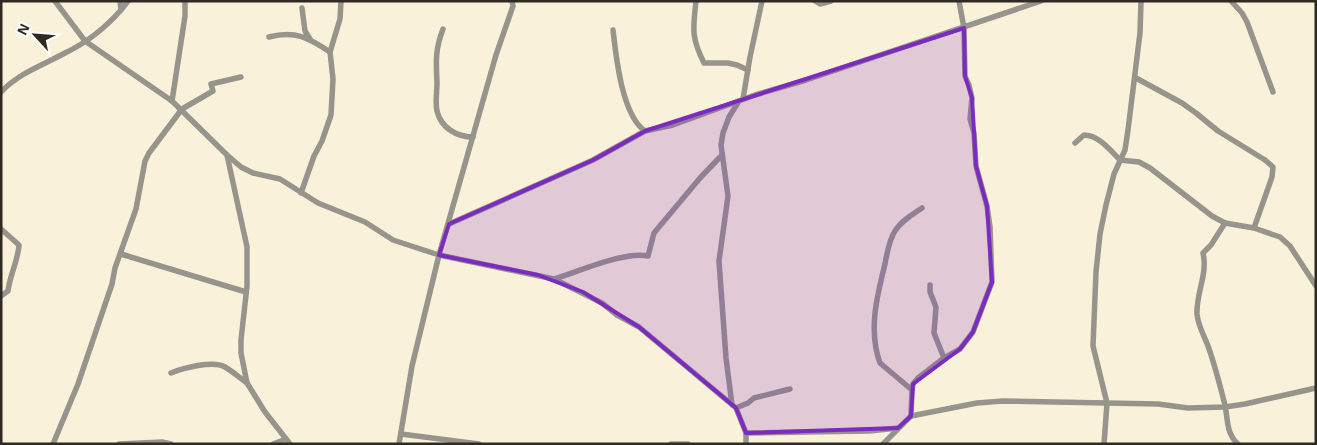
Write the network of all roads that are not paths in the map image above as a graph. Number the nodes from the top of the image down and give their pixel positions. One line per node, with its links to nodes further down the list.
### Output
1 (54, 1): 22 (street)
2 (120, 1): 16 (street)
3 (128, 1): 16 (street)
4 (185, 1): 30 (street)
5 (341, 1): 23 (street)
6 (512, 1): 33 (street)
7 (696, 1): 24 (street)
8 (762, 1): 24 (street)
9 (815, 1): 10 (street)
10 (831, 1)
11 (959, 1): 17 (street)
12 (1041, 1): 17 (street)
13 (1141, 1): 26 (street)
14 (1231, 1): 28 (street)
15 (302, 8): 21 (street)
16 (121, 10): 22 (street)
17 (964, 28): 29 (street); 51 (street)
18 (443, 29): 33 (street)
19 (613, 30): 32 (street)
20 (269, 37): 21 (street)
21 (310, 39): 23 (street)
22 (85, 41): 27 (street); 30 (street)
23 (330, 52): 38 (street)
24 (748, 70): 29 (street)
25 (241, 77): 31 (street)
26 (1136, 78): 37 (street); 42 (street)
27 (1, 92)
28 (1273, 92)
29 (741, 100): 32 (street); 35 (street)
30 (172, 101): 31 (street)
31 (182, 109): 36 (street); 44 (street)
32 (645, 131): 41 (street)
33 (473, 137): 41 (street)
34 (1074, 143): 37 (street)
35 (722, 154): 46 (street); 58 (street)
36 (227, 155): 38 (street); 49 (street)
37 (1120, 160): 40 (street); 57 (street)
38 (301, 193): 45 (street)
39 (922, 208): 56 (street)
40 (1224, 223): 42 (street); 59 (street)
41 (448, 224): 45 (street)
42 (1254, 228): 48 (street)
43 (2, 231): 50 (street)
44 (121, 254): 49 (street); 65 (street)
45 (439, 255): 46 (street); 63 (street)
46 (554, 279): 58 (street)
47 (930, 285): 51 (street)
48 (1316, 286)
49 (246, 292): 53 (street)
50 (1, 296)
51 (944, 358): 56 (street)
52 (171, 373): 53 (street)
53 (247, 383): 64 (street)
54 (1316, 388): 59 (street)
55 (790, 389): 58 (street)
56 (912, 390): 60 (street)
57 (1107, 403): 59 (street); 60 (street); 75 (street)
58 (734, 407): 62 (street)
59 (1225, 407): 76 (street)
60 (911, 416): 61 (street)
61 (898, 428): 62 (street); 74 (street)
62 (746, 433): 73 (street)
63 (401, 434): 69 (street); 70 (street)
64 (288, 441): 68 (street)
65 (53, 444)
66 (119, 444): 67 (street)
67 (171, 444)
68 (273, 444)
69 (399, 444)
70 (479, 444)
71 (671, 444): 72 (street)
72 (688, 444)
73 (746, 444)
74 (882, 444)
75 (1104, 444)
76 (1238, 444)

